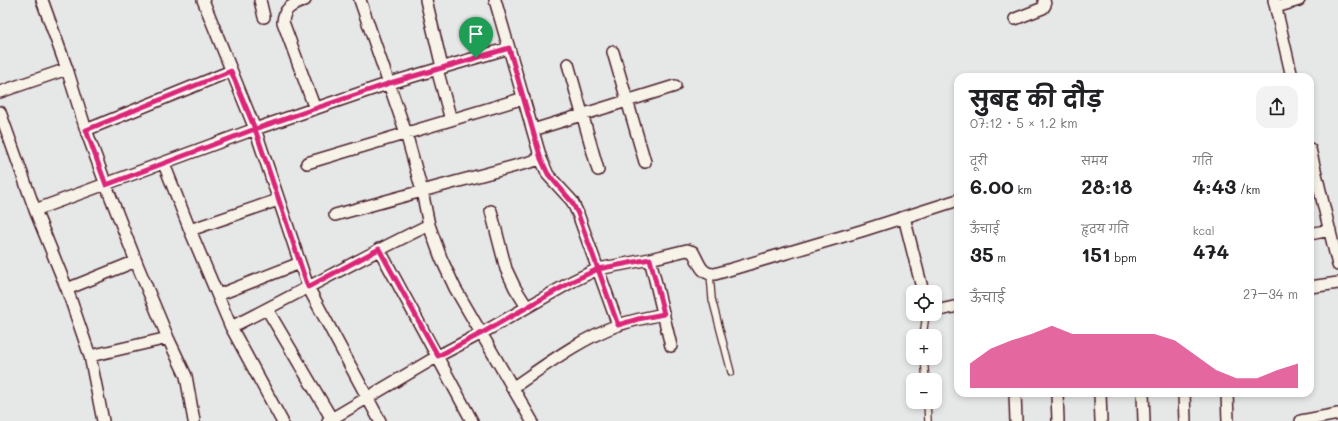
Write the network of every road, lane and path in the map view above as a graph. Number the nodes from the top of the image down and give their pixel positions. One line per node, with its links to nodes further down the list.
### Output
1 (42, 0): 17 (street)
2 (203, 0): 18 (street)
3 (260, 0): 11 (street)
4 (305, 0): 25 (street)
5 (360, 0): 20 (street)
6 (426, 0): 16 (street)
7 (495, 0): 13 (street)
8 (1044, 0): 12 (street)
9 (1298, 0): 10 (street)
10 (1275, 4): 19 (street)
11 (264, 17)
12 (1015, 19)
13 (509, 48): 16 (street); 23 (street)
14 (613, 52): 24 (street)
15 (568, 64): 27 (street)
16 (440, 68): 20 (street); 28 (street)
17 (67, 69): 22 (street); 30 (street)
18 (231, 71): 29 (street); 30 (street)
19 (1291, 73)
20 (390, 83): 25 (street); 32 (street)
21 (675, 86): 24 (street)
22 (0, 92)
23 (524, 98): 28 (street); 31 (street)
24 (627, 101): 27 (street); 34 (street)
25 (315, 109): 29 (street)
26 (0, 112): 43 (street)
27 (583, 114): 31 (street); 38 (street)
28 (452, 120): 32 (street)
29 (255, 129): 36 (street); 41 (street)
30 (86, 130): 39 (street)
31 (533, 130): 33 (street)
32 (406, 133): 35 (street); 40 (street)
33 (541, 159): 40 (street); 56 (street)
34 (645, 162)
35 (307, 163)
36 (164, 164): 39 (street); 48 (street)
37 (1314, 165): 49 (street)
38 (598, 170)
39 (106, 185): 43 (street); 53 (street)
40 (422, 191): 45 (street); 47 (street)
41 (278, 200): 48 (street); 54 (street)
42 (954, 201): 46 (street)
43 (35, 210): 62 (street)
44 (491, 211): 64 (street)
45 (335, 215)
46 (904, 217): 57 (street); 59 (street)
47 (429, 225): 51 (street); 71 (street)
48 (190, 230): 63 (street)
49 (1330, 230): 50 (street); 55 (street)
50 (1314, 233)
51 (379, 249): 61 (street); 75 (street)
52 (650, 259): 56 (street); 57 (street); 68 (street)
53 (136, 261): 62 (street); 72 (street)
54 (300, 263): 61 (street); 63 (street)
55 (1338, 265)
56 (598, 269): 64 (street); 69 (street)
57 (710, 274): 76 (lane)
58 (1338, 283): 60 (street)
59 (921, 285)
60 (1314, 286)
61 (308, 287): 66 (street); 78 (street)
62 (67, 289): 74 (street)
63 (218, 296): 70 (street)
64 (527, 307): 71 (street)
65 (954, 307): 67 (street)
66 (267, 309): 70 (street); 87 (street)
67 (942, 310)
68 (664, 314): 69 (street); 73 (street)
69 (618, 325): 77 (street)
70 (231, 327): 90 (street)
71 (482, 333): 75 (street); 77 (street)
72 (168, 338): 74 (street); 89 (street)
73 (671, 346)
74 (90, 356): 88 (street)
75 (438, 356): 78 (street); 92 (street)
76 (731, 372)
77 (512, 388): 93 (street)
78 (368, 397): 87 (street); 91 (street)
79 (1016, 397): 95 (street)
80 (1057, 397): 96 (street)
81 (1100, 397): 97 (street)
82 (1143, 397): 98 (street)
83 (1184, 397): 99 (street)
84 (1227, 397): 100 (street)
85 (927, 409): 94 (lane)
86 (1338, 414): 101 (street)
87 (331, 420)
88 (103, 421)
89 (194, 421)
90 (282, 421)
91 (380, 421)
92 (472, 421)
93 (532, 421)
94 (928, 421)
95 (1016, 421)
96 (1058, 421)
97 (1101, 421)
98 (1144, 421)
99 (1185, 421)
100 (1228, 421)
101 (1301, 421)

